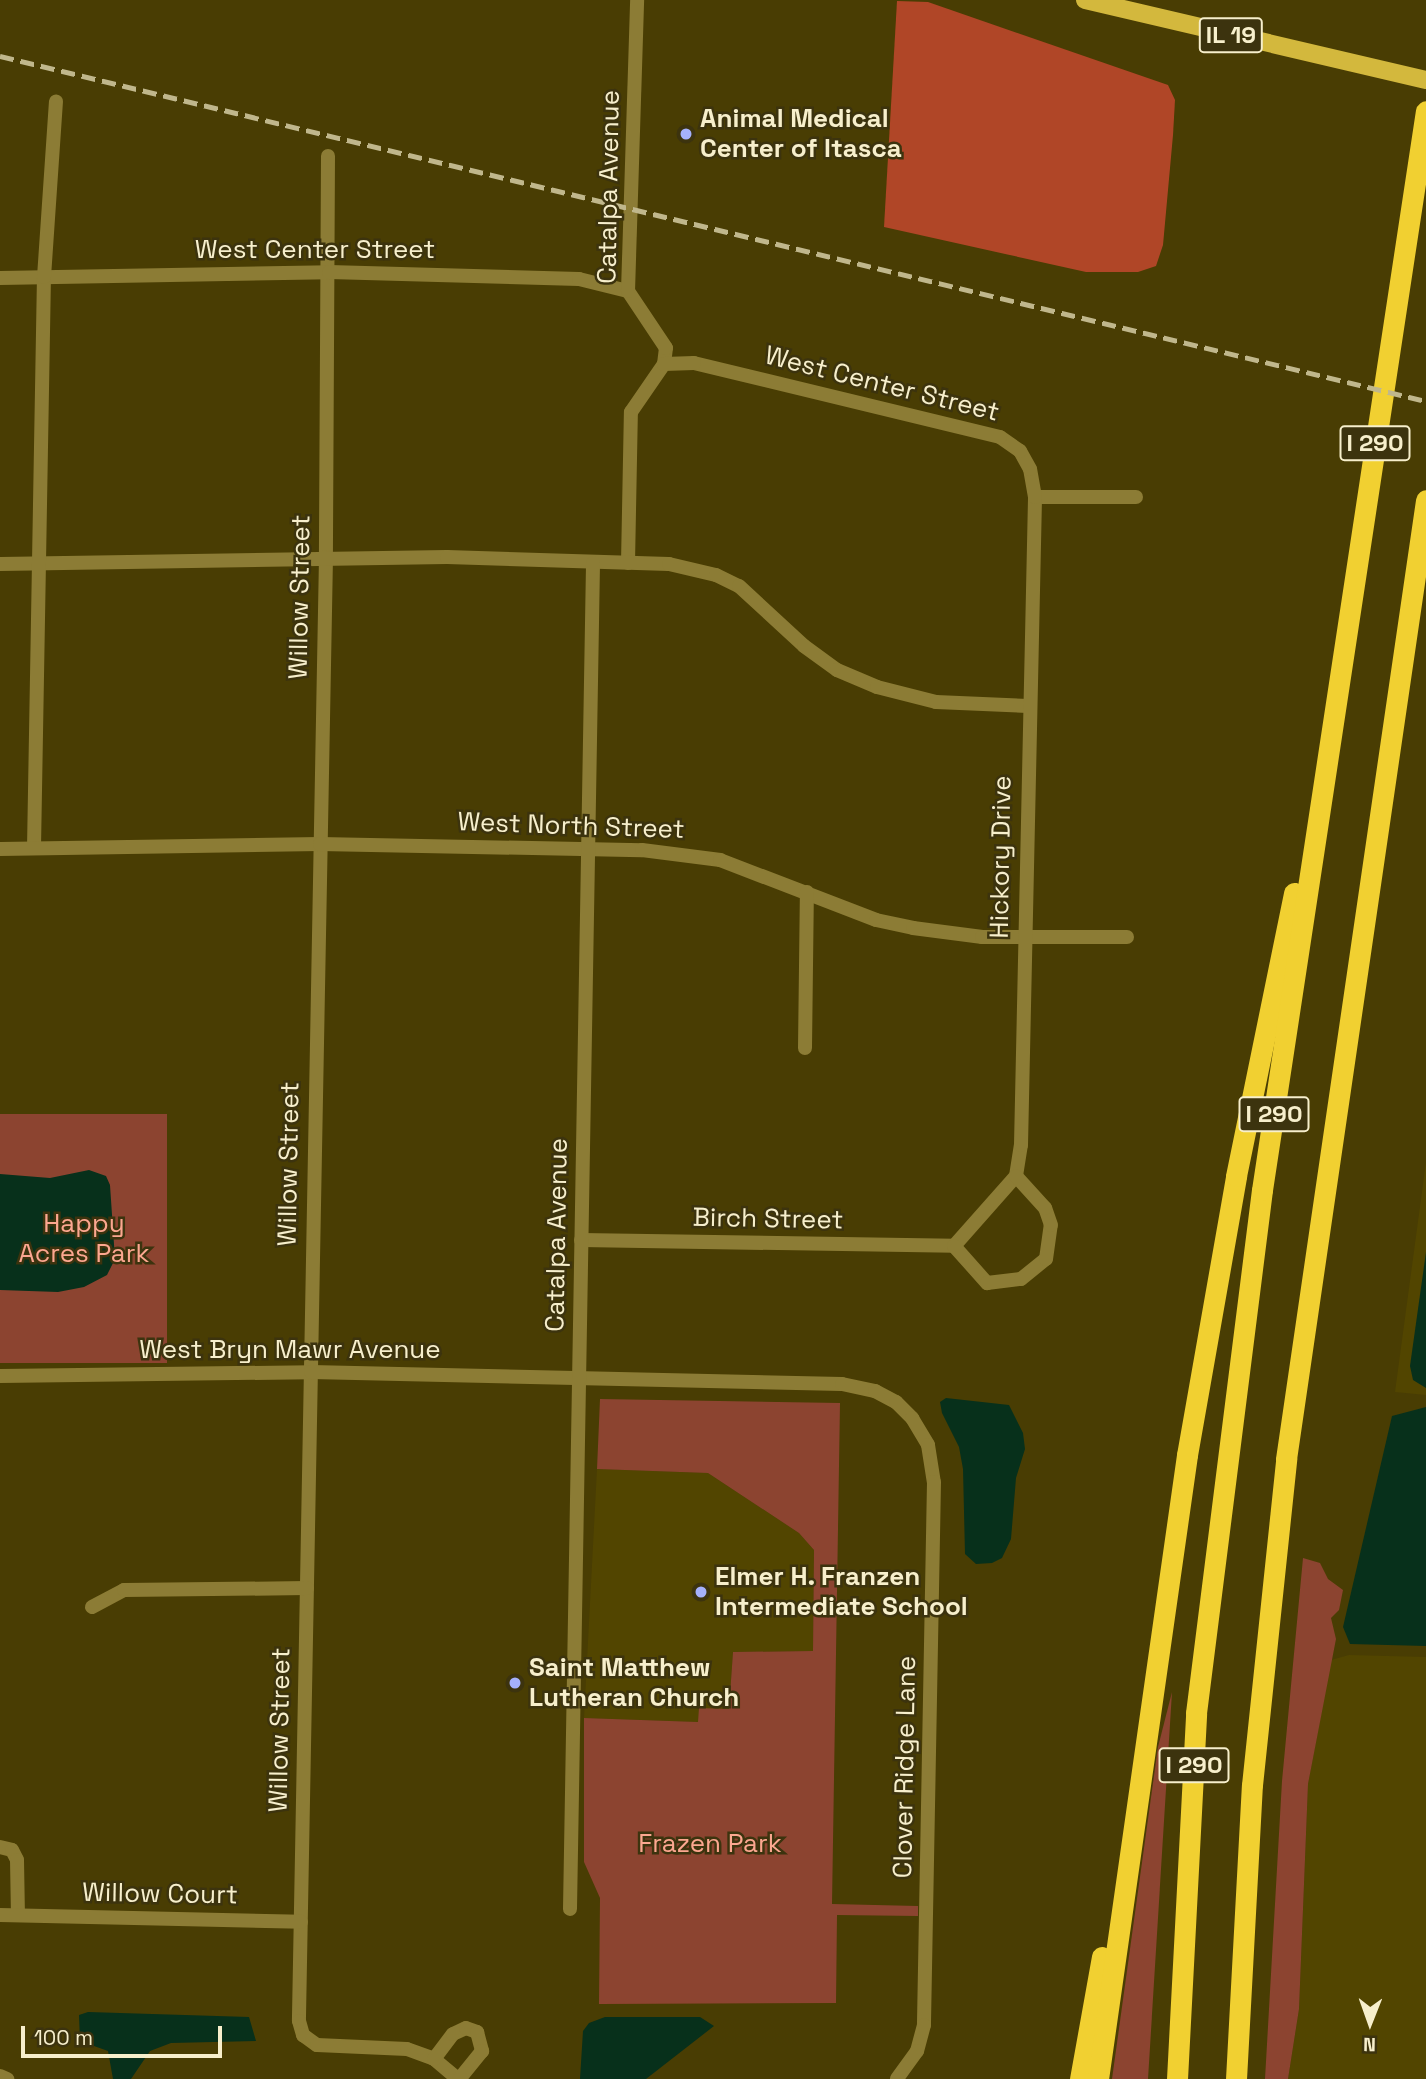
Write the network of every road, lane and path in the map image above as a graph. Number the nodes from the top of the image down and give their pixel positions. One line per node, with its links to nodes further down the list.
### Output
1 (637, 0): 10 (street, Catalpa Avenue)
2 (1085, 0): 3 (main road, IL 19)
3 (1426, 80)
4 (56, 101): 8 (street)
5 (1426, 111): 21 (highway, I 290)
6 (328, 156): 7 (street, Willow Street)
7 (329, 272): 8 (street, West Center Street); 10 (street, West Center Street); 15 (street, Willow Street)
8 (44, 277): 9 (street, West Center Street); 19 (street)
9 (0, 278)
10 (628, 291): 11 (street, Catalpa Avenue)
11 (664, 364): 12 (street, West Center Street); 17 (street)
12 (1035, 497): 13 (street); 20 (street, Hickory Drive)
13 (1136, 497)
14 (1426, 500): 52 (highway, I 290)
15 (326, 557): 16 (street); 19 (street); 22 (street, Willow Street)
16 (593, 563): 17 (street); 24 (street, Catalpa Avenue)
17 (628, 563): 20 (street)
18 (0, 564): 19 (street)
19 (39, 564): 23 (street)
20 (1028, 706): 27 (street, Hickory Drive)
21 (1324, 776): 38 (highway); 51 (highway, I 290)
22 (320, 844): 23 (street, West North Street); 24 (street, West North Street); 33 (street, Willow Street)
23 (34, 848): 25 (street, West North Street)
24 (589, 848): 26 (street, West North Street); 31 (street, Catalpa Avenue)
25 (0, 849)
26 (807, 892): 27 (street, West North Street); 29 (street)
27 (1025, 936): 28 (street, West North Street); 30 (street, Hickory Drive)
28 (1127, 937)
29 (805, 1048)
30 (1016, 1176): 32 (street, Hickory Drive); 32 (street)
31 (581, 1240): 32 (street, Birch Street); 35 (street, Catalpa Avenue)
32 (954, 1247)
33 (310, 1372): 34 (street, West Bryn Mawr Avenue); 35 (street, West Bryn Mawr Avenue); 36 (street, Willow Street)
34 (0, 1376)
35 (580, 1377): 40 (street, Catalpa Avenue); 48 (street, Clover Ridge Lane)
36 (307, 1588): 37 (street); 43 (street, Willow Street)
37 (92, 1607)
38 (1136, 1812): 49 (highway); 50 (highway)
39 (0, 1847): 42 (street)
40 (570, 1909)
41 (0, 1915): 42 (street, Willow Court)
42 (18, 1916): 43 (street, Willow Court)
43 (301, 1922): 44 (street, Willow Street)
44 (434, 2059): 47 (street, Willow Street); 47 (street, Willow Street)
45 (0, 2076): 46 (street)
46 (7, 2079)
47 (459, 2079)
48 (897, 2079)
49 (1080, 2079)
50 (1098, 2079)
51 (1177, 2079)
52 (1238, 2079)

